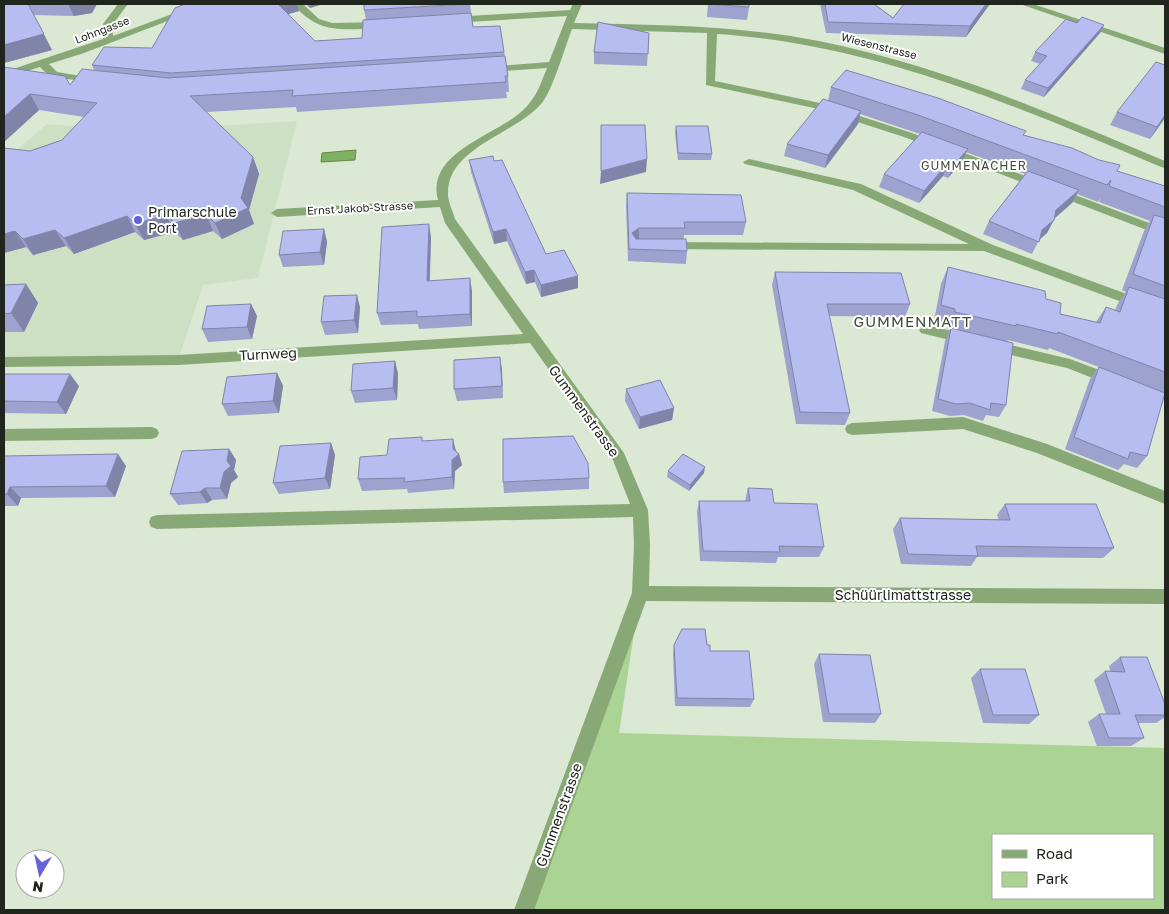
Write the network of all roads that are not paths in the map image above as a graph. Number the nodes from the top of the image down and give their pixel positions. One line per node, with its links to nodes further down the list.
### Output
1 (123, 4): 10 (street)
2 (207, 4): 10 (street, Lohngasse)
3 (298, 4): 7 (street)
4 (1025, 4): 11 (street)
5 (575, 8): 6 (street); 8 (street)
6 (438, 21)
7 (390, 24)
8 (570, 26): 9 (street, Wiesenstrasse); 13 (street)
9 (712, 30): 18 (street, Wiesenstrasse); 21 (street)
10 (108, 41): 12 (street, Lohngasse)
11 (1165, 51)
12 (43, 64): 15 (street, Lohngasse); 16 (street)
13 (554, 65): 14 (street); 19 (street)
14 (481, 70)
15 (4, 75)
16 (110, 83)
17 (749, 162): 23 (street)
18 (1165, 165)
19 (442, 203): 20 (street, Ernst Jakob-Strasse); 26 (street, Gummenstrasse)
20 (278, 213)
21 (1165, 233)
22 (657, 246): 23 (street)
23 (989, 248): 24 (street)
24 (1165, 312)
25 (926, 330): 28 (street)
26 (532, 338): 27 (street, Turnweg); 33 (street, Gummenstrasse)
27 (4, 362)
28 (1122, 385)
29 (852, 429): 32 (street)
30 (152, 433): 31 (street)
31 (4, 435)
32 (1165, 498)
33 (640, 510): 34 (street); 35 (street, Gummenstrasse)
34 (157, 522)
35 (640, 593): 36 (street, Schüürlimattstrasse); 37 (street, Gummenstrasse)
36 (1165, 598)
37 (524, 910)

